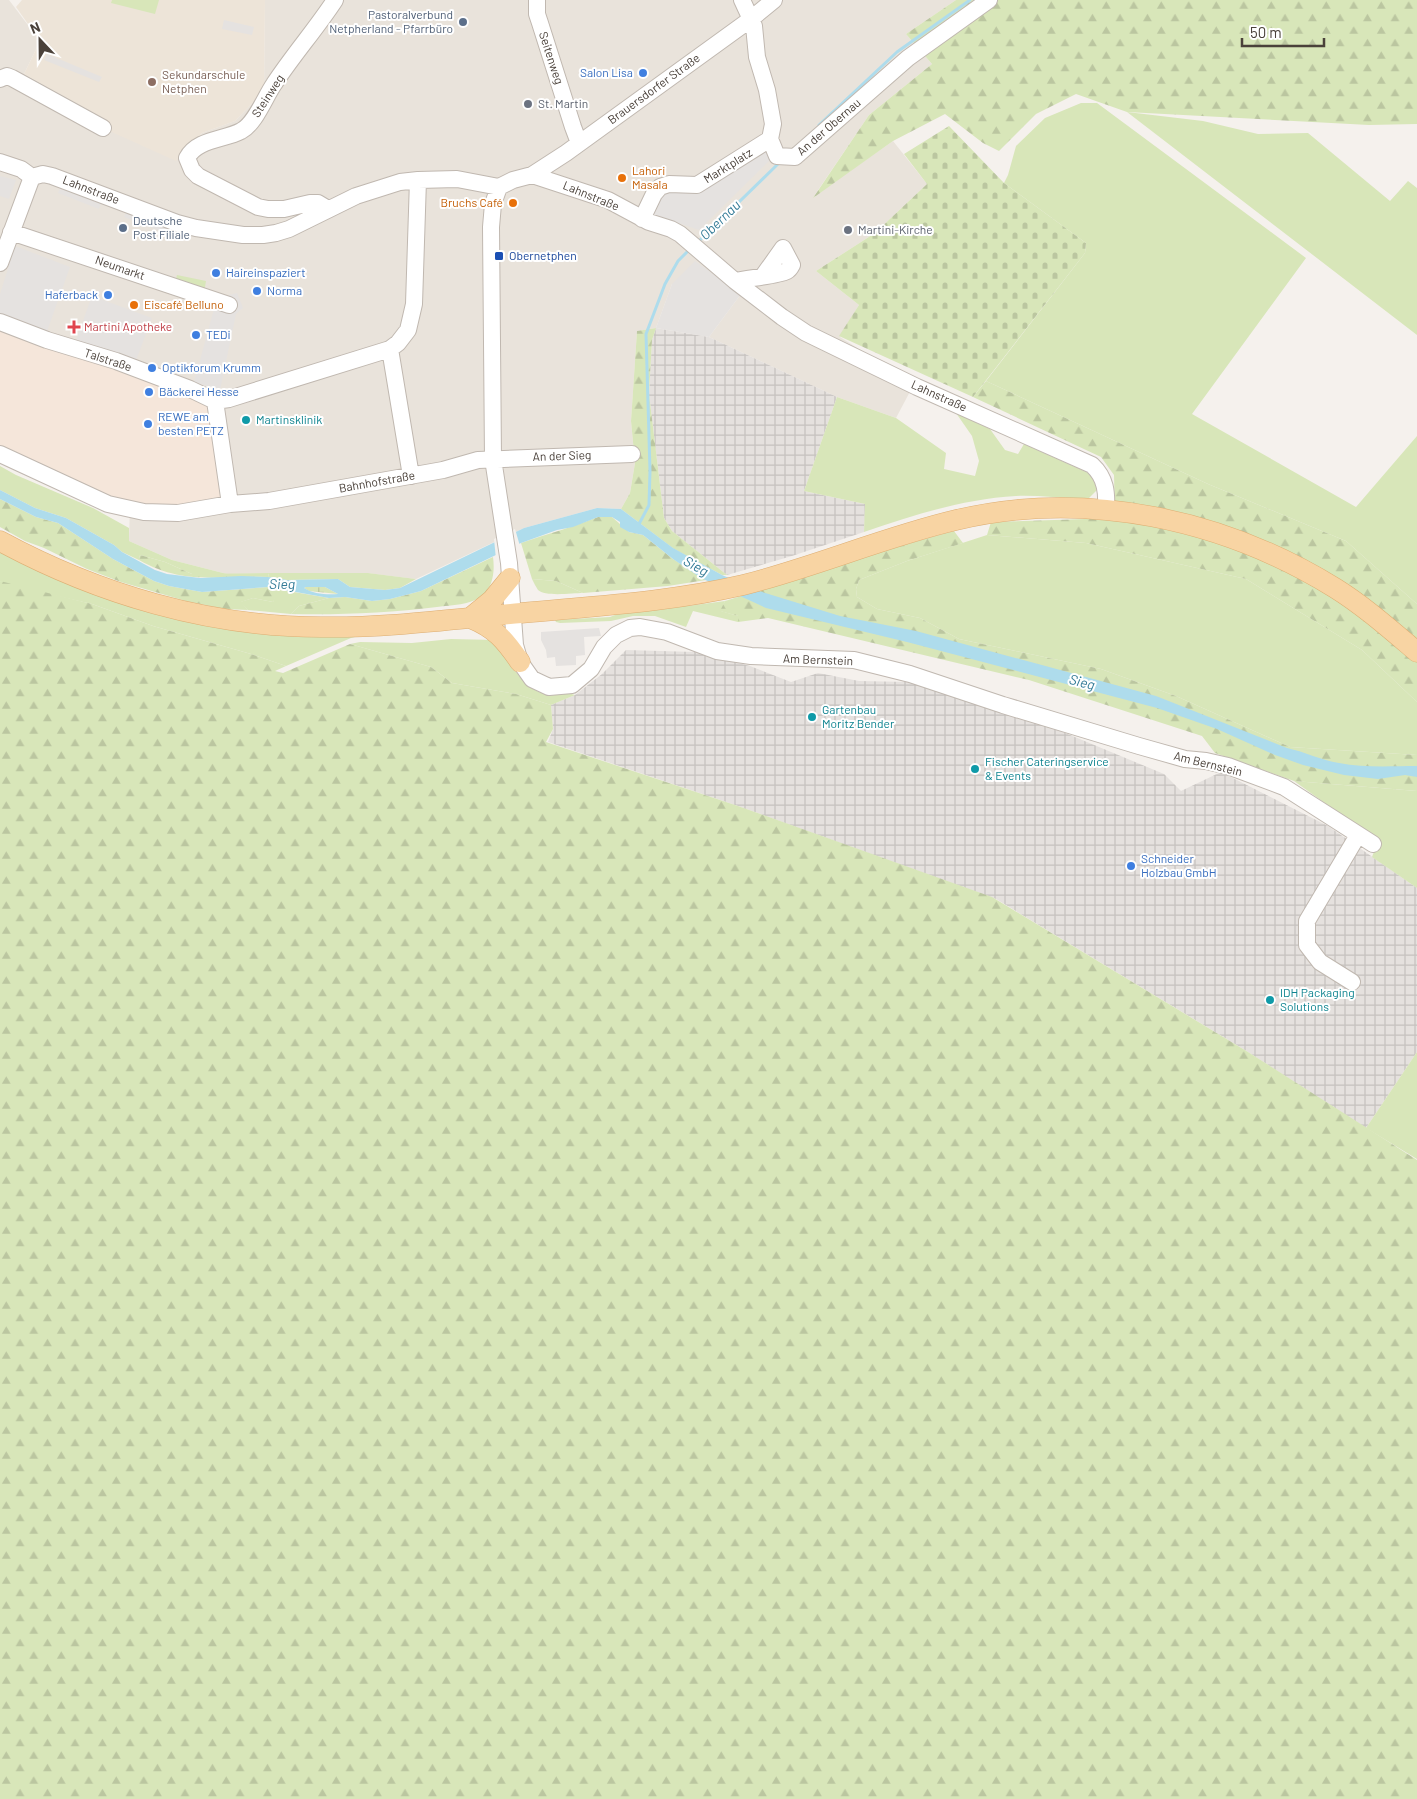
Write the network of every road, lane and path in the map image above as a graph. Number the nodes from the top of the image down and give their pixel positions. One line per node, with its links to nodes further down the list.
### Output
1 (335, 0): 16 (street, Steinweg)
2 (536, 0): 10 (street, Seitenweg)
3 (742, 0): 6 (street, An der Obernau)
4 (774, 0): 6 (street, Brauersdorfer Straße)
5 (989, 0): 9 (street, An der Obernau)
6 (751, 19): 9 (street, An der Obernau); 10 (street, Brauersdorfer Straße)
7 (0, 79): 8 (street)
8 (103, 128)
9 (770, 140): 17 (street, Marktplatz)
10 (580, 143): 12 (street, Brauersdorfer Straße)
11 (0, 162): 13 (street, Lahnstraße)
12 (532, 174): 15 (street); 17 (street, Lahnstraße)
13 (32, 177): 16 (street, Lahnstraße); 18 (street)
14 (418, 180): 15 (street, Lahnstraße); 16 (street, Lahnstraße); 24 (street)
15 (499, 187): 28 (street)
16 (328, 209)
17 (642, 219): 21 (street, Lahnstraße)
18 (11, 232): 19 (street); 22 (street, Neumarkt)
19 (0, 263)
20 (763, 276): 21 (street)
21 (735, 280): 31 (street, Lahnstraße)
22 (228, 305)
23 (0, 322): 25 (street, Talstraße)
24 (390, 349): 25 (street); 29 (street)
25 (215, 401): 30 (street)
26 (0, 454): 30 (street, Bahnhofstraße)
27 (632, 454): 28 (street, An der Sieg)
28 (493, 459): 29 (street, Bahnhofstraße); 33 (street, Am Bernstein)
29 (411, 476): 30 (street, Bahnhofstraße)
30 (230, 504)
31 (1106, 510): 34 (main road); 36 (main road)
32 (0, 541): 35 (main road)
33 (509, 571): 34 (street, Am Bernstein); 35 (main road)
34 (512, 614): 35 (main road); 37 (street, Am Bernstein)
35 (470, 618): 37 (main road)
36 (1417, 652)
37 (520, 662): 38 (street, Am Bernstein)
38 (1358, 835): 39 (street, Am Bernstein); 40 (street)
39 (1373, 844)
40 (1352, 982)

